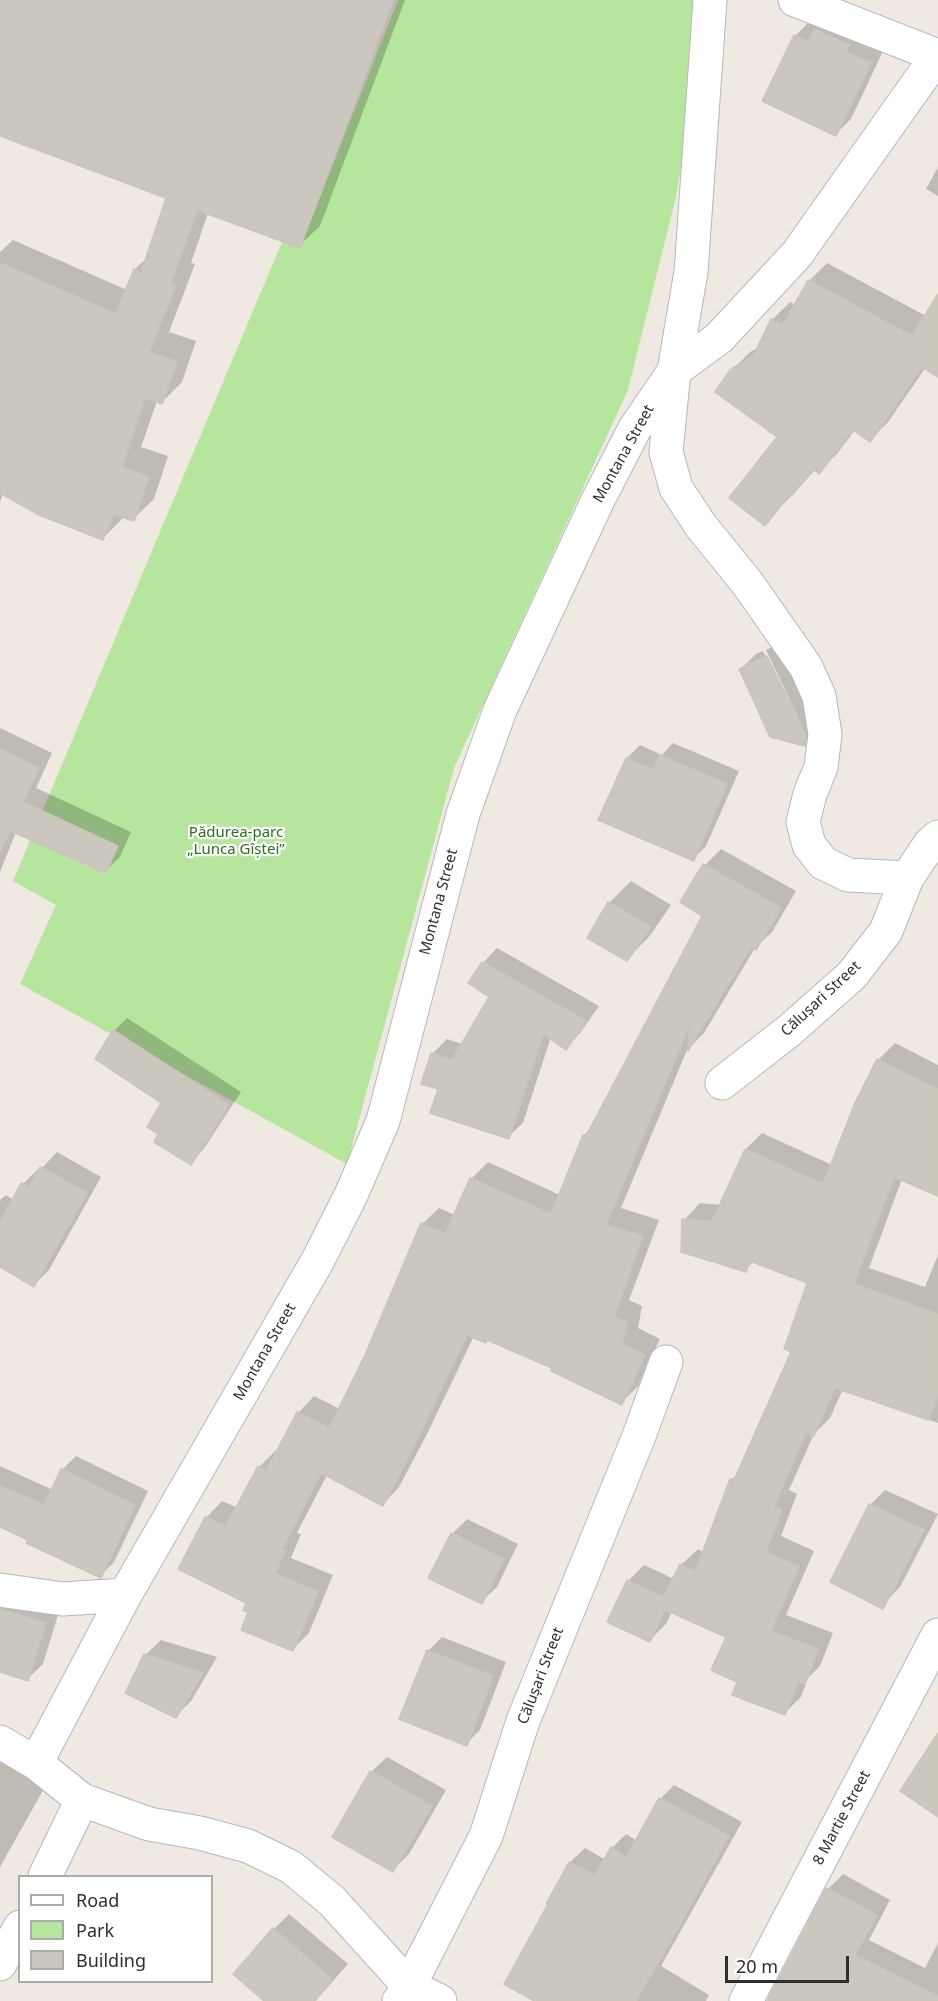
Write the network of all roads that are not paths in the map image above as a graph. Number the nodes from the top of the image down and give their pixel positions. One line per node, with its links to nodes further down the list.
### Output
1 (710, 0): 4 (street, Montana Street)
2 (795, 0): 3 (street)
3 (938, 56): 4 (street)
4 (674, 371): 6 (street); 10 (street, Montana Street)
5 (938, 837): 6 (street, Călușari Street)
6 (907, 878): 7 (street, Călușari Street)
7 (722, 1083)
8 (666, 1362): 18 (street, Călușari Street)
9 (0, 1590): 10 (street)
10 (125, 1595): 13 (street, Montana Street)
11 (938, 1635): 20 (street, 8 Martie Street)
12 (0, 1742): 13 (street)
13 (36, 1763): 14 (street)
14 (82, 1800): 15 (street); 18 (street)
15 (45, 1875)
16 (18, 1931): 17 (street)
17 (0, 1964)
18 (404, 1993): 19 (street)
19 (440, 2001)
20 (746, 2001)

